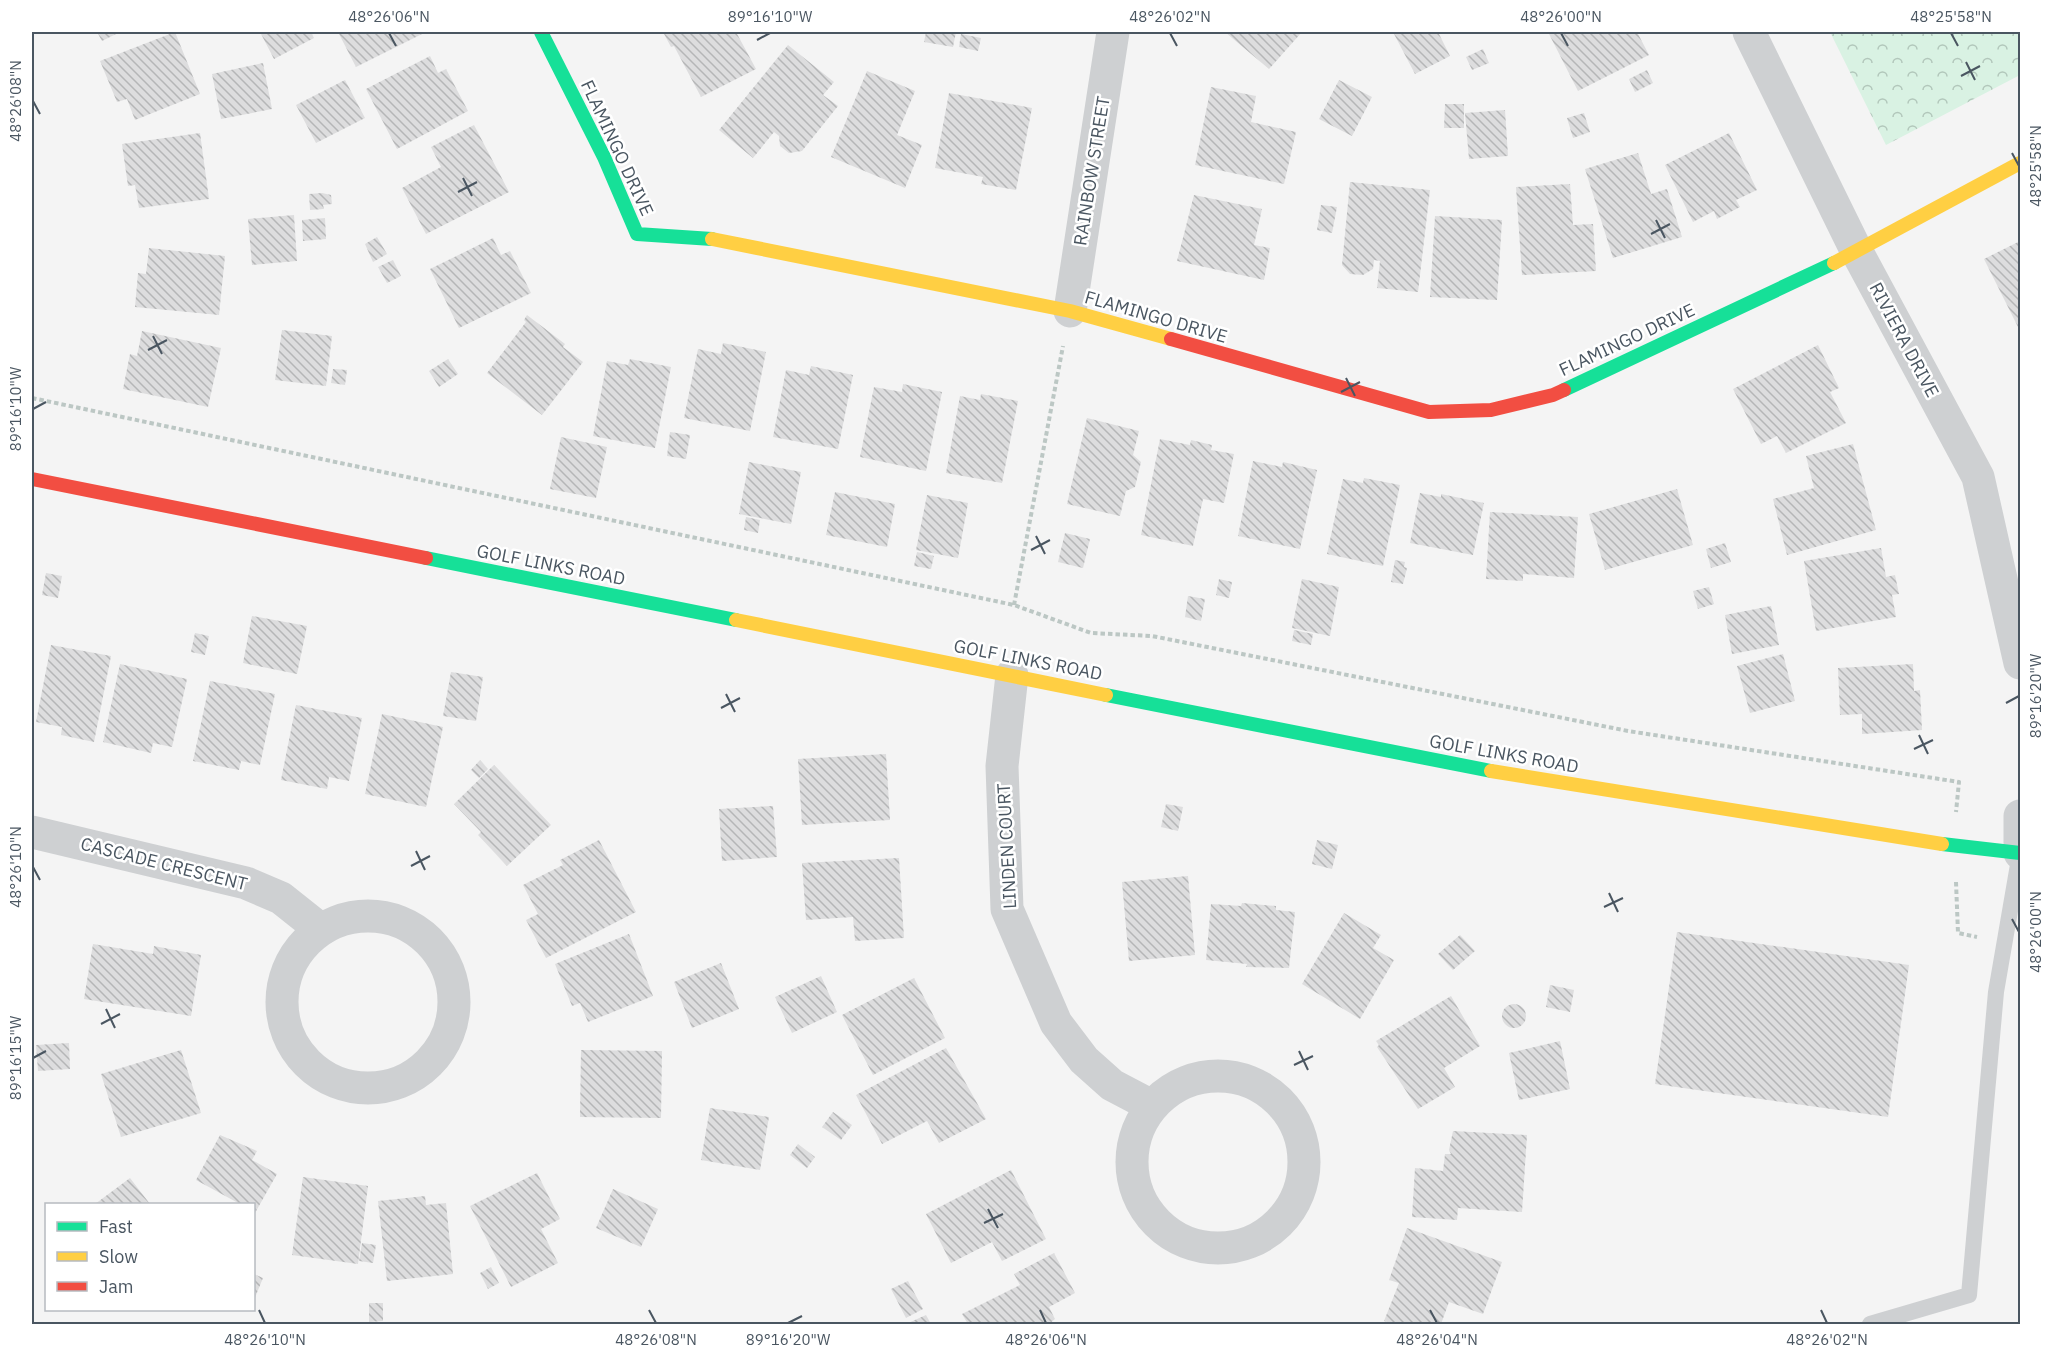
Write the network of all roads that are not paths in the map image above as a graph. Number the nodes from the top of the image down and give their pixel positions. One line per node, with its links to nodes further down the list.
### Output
1 (541, 32): 6 (main road, FLAMINGO DRIVE)
2 (1113, 32): 6 (street, RAINBOW STREET)
3 (1749, 32): 5 (street, RIVIERA DRIVE)
4 (2020, 163): 5 (main road, FLAMINGO DRIVE)
5 (1857, 252): 6 (main road, FLAMINGO DRIVE); 8 (street, RIVIERA DRIVE)
6 (1070, 311)
7 (32, 479): 9 (main road, GOLF LINKS ROAD)
8 (2020, 663)
9 (1011, 675): 12 (main road, GOLF LINKS ROAD); 14 (street, LINDEN COURT)
10 (2020, 816): 12 (street)
11 (32, 832): 13 (street, CASCADE CRESCENT)
12 (2020, 853): 15 (lane)
13 (321, 929): 13 (street)
14 (1152, 1106): 14 (street)
15 (1870, 1324)

